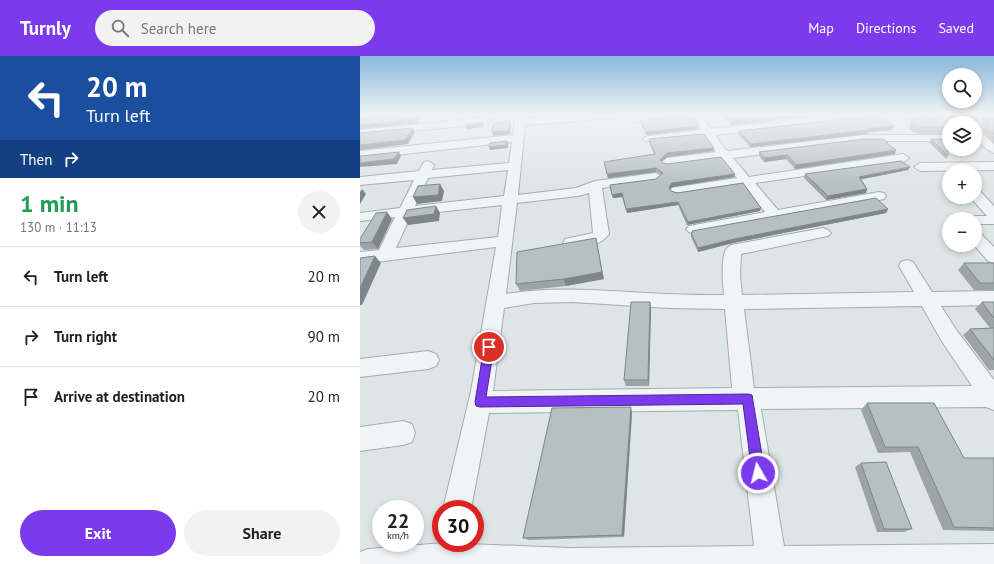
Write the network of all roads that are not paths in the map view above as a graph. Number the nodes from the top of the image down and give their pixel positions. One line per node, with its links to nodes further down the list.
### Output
1 (518, 138): 7 (street); 13 (street)
2 (660, 138): 5 (street)
3 (712, 138): 10 (street)
4 (942, 138): 10 (street)
5 (649, 139)
6 (982, 139): 8 (street)
7 (439, 146): 9 (street); 18 (street)
8 (994, 150)
9 (360, 155)
10 (724, 155): 12 (street); 21 (street)
11 (903, 158): 21 (street)
12 (667, 162)
13 (514, 166): 18 (street); 25 (street)
14 (994, 166): 16 (street)
15 (920, 167): 17 (street)
16 (982, 167)
17 (942, 168)
18 (423, 174): 20 (street); 27 (street)
19 (656, 177): 22 (street)
20 (360, 180)
21 (746, 181): 23 (street); 29 (street)
22 (595, 185): 25 (street); 36 (street)
23 (677, 191)
24 (879, 196): 29 (street)
25 (511, 198): 27 (street); 37 (street)
26 (982, 202): 28 (street)
27 (406, 211): 30 (street); 38 (street)
28 (994, 215)
29 (775, 216): 33 (street)
30 (360, 217)
31 (982, 220): 32 (street)
32 (994, 220)
33 (694, 229)
34 (823, 233): 44 (street)
35 (982, 245): 40 (street)
36 (557, 246)
37 (509, 249): 38 (street); 45 (street)
38 (385, 254): 39 (street)
39 (360, 258)
40 (994, 258)
41 (908, 266): 42 (street)
42 (926, 298): 43 (street); 44 (street); 48 (street)
43 (994, 298)
44 (734, 302): 45 (street); 49 (street)
45 (495, 303): 50 (street)
46 (428, 360): 47 (street)
47 (360, 368)
48 (993, 397): 49 (street)
49 (746, 399): 50 (street); 56 (street)
50 (480, 402): 53 (street)
51 (403, 433): 52 (street)
52 (360, 439)
53 (459, 500)
54 (448, 555): 56 (street); 57 (street)
55 (994, 559): 56 (street)
56 (774, 562)
57 (368, 564)

